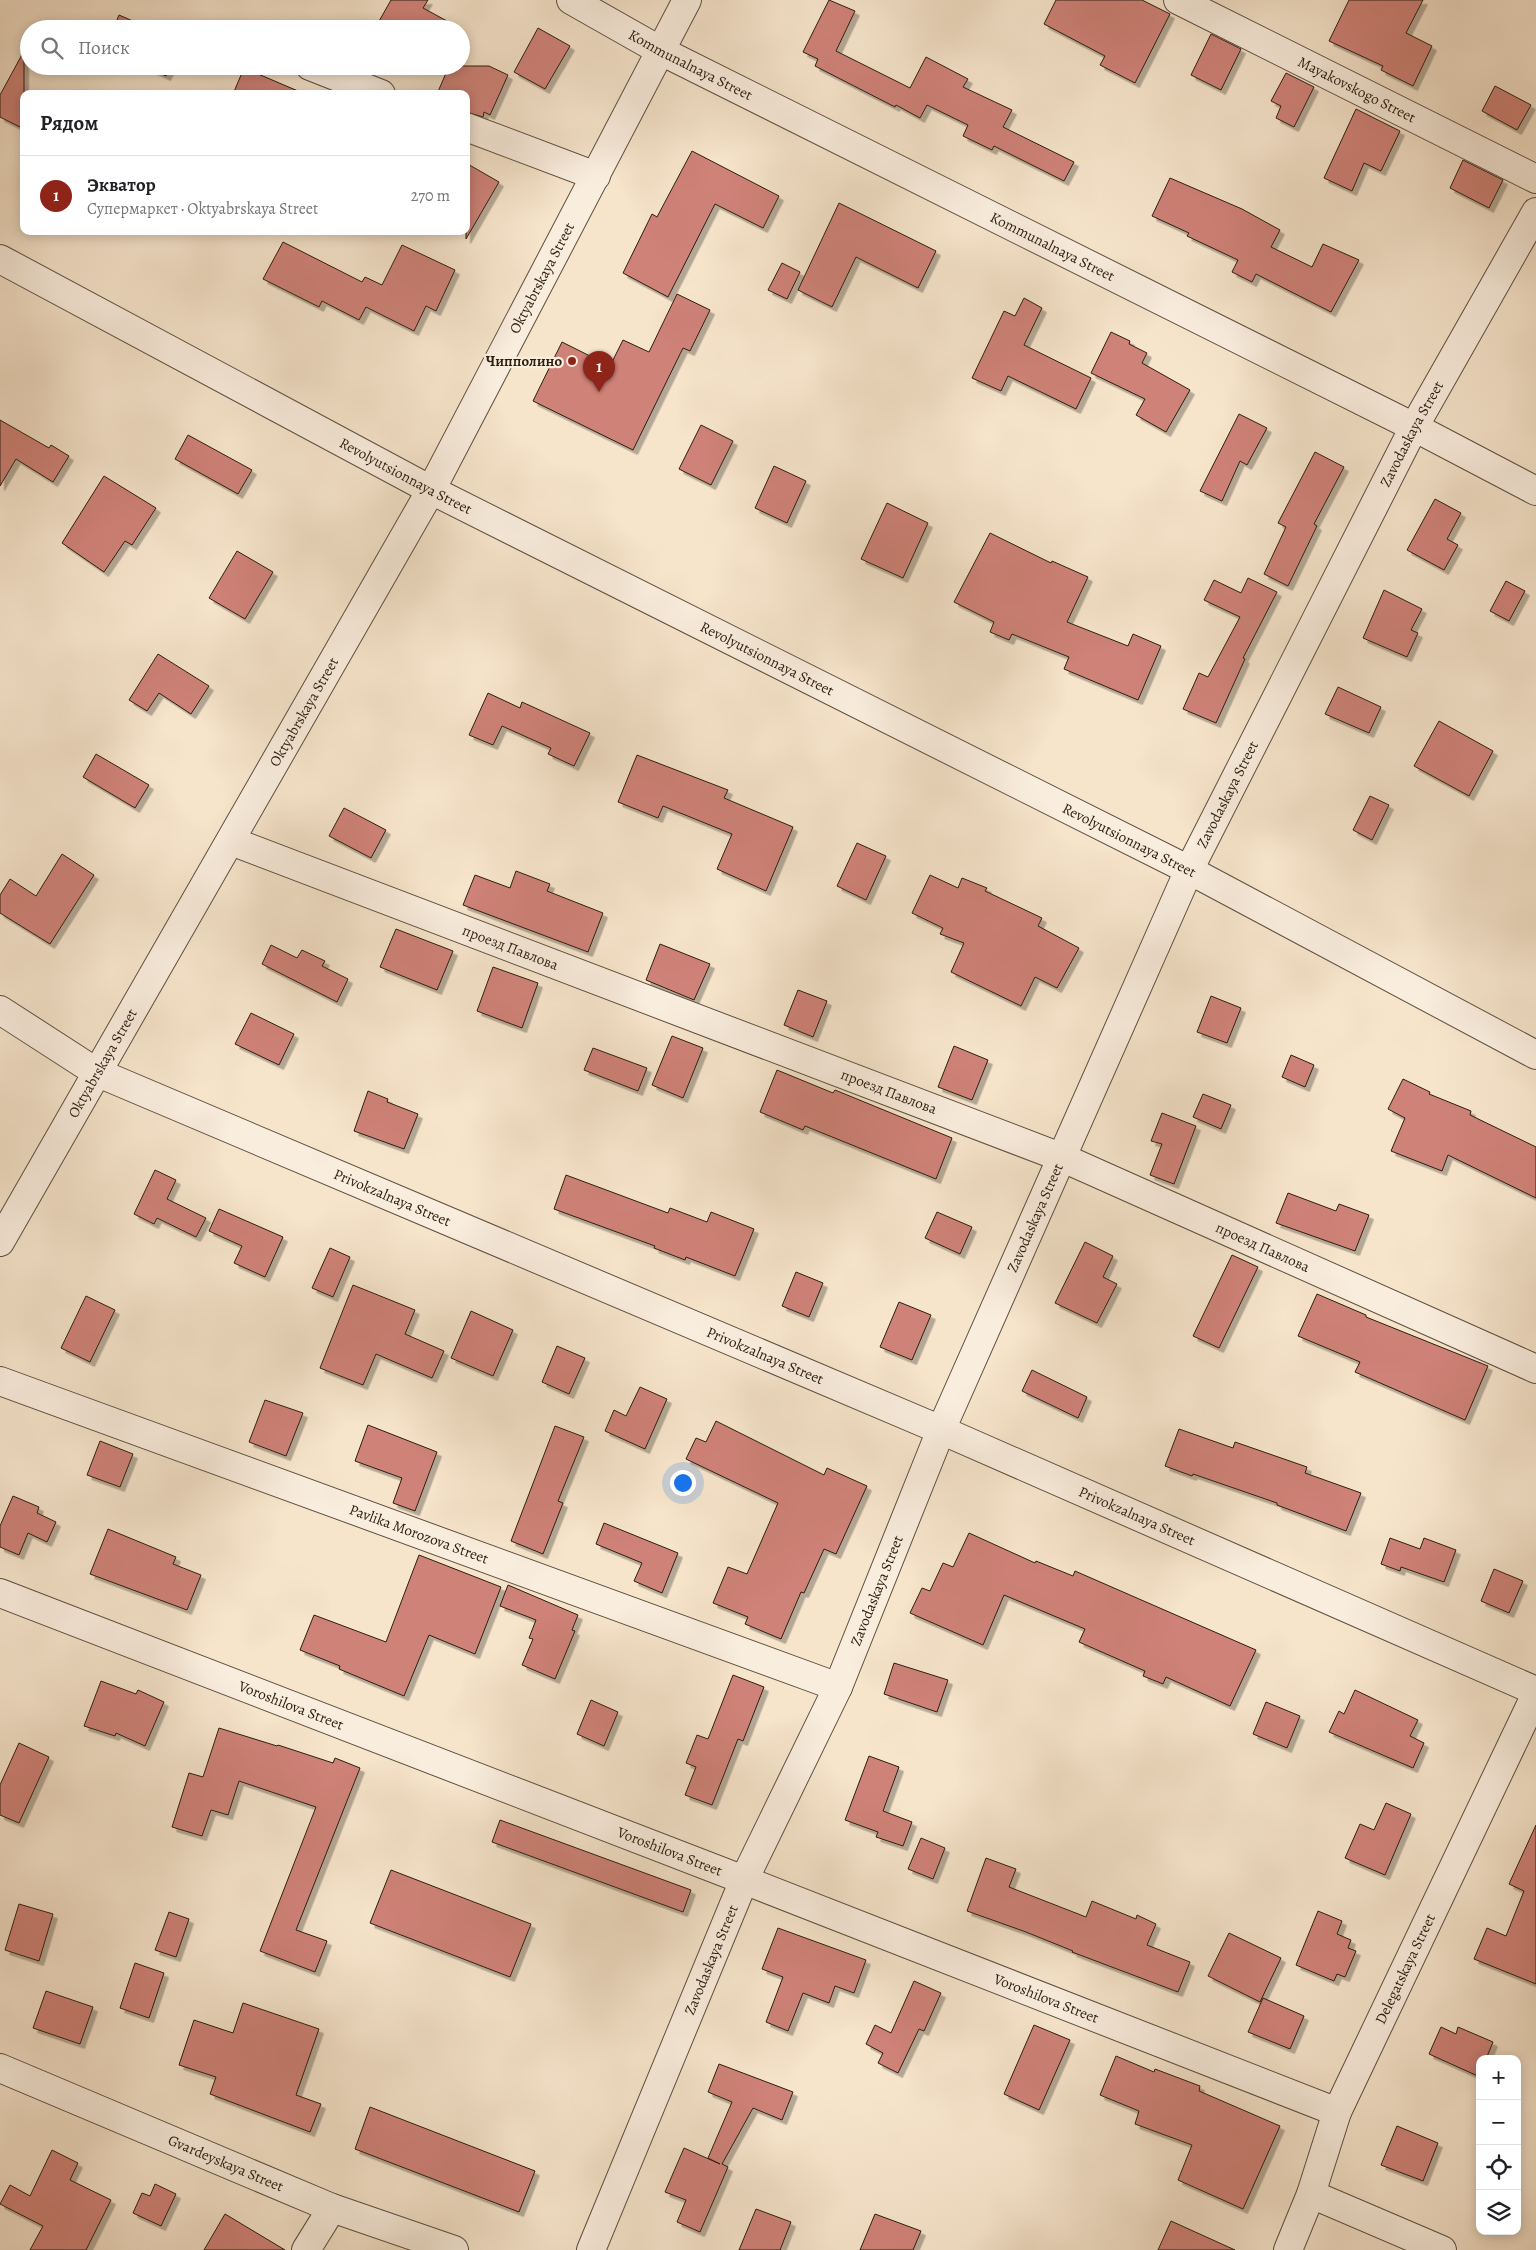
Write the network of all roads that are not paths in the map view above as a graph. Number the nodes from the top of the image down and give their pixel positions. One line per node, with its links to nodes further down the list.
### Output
1 (571, 0): 4 (street, Kommunalnaya Street)
2 (687, 0): 4 (street, Oktyabrskaya Street)
3 (1178, 0): 9 (street, Mayakovskogo Street)
4 (662, 51): 8 (street, Oktyabrskaya Street); 12 (street, Kommunalnaya Street)
5 (333, 75): 6 (street)
6 (371, 90)
7 (470, 128): 8 (street)
8 (596, 176): 13 (street, Oktyabrskaya Street)
9 (1536, 179)
10 (1536, 212): 12 (street, Zavodaskaya Street)
11 (0, 259): 13 (street, Revolyutsionnaya Street)
12 (1414, 427): 14 (street, Kommunalnaya Street); 16 (street, Zavodaskaya Street)
13 (431, 490): 15 (street, Oktyabrskaya Street); 16 (street, Revolyutsionnaya Street)
14 (1536, 491)
15 (231, 840): 19 (street, Oktyabrskaya Street); 20 (street, проезд Павлова)
16 (1189, 870): 18 (street, Revolyutsionnaya Street); 20 (street, Zavodaskaya Street)
17 (0, 1010): 19 (street, Privokzalnaya Street)
18 (1536, 1055)
19 (96, 1072): 21 (street, Oktyabrskaya Street); 24 (street, Privokzalnaya Street)
20 (1063, 1158): 22 (street, проезд Павлова); 24 (street, Zavodaskaya Street)
21 (0, 1242)
22 (1536, 1369)
23 (0, 1381): 26 (street, Pavlika Morozova Street)
24 (941, 1430): 26 (street, Zavodaskaya Street); 27 (street, Privokzalnaya Street)
25 (0, 1593): 28 (street, Voroshilova Street)
26 (838, 1687): 28 (street, Zavodaskaya Street)
27 (1536, 1692): 30 (street, Delegatskaya Street)
28 (744, 1880): 30 (street, Voroshilova Street); 35 (street, Zavodaskaya Street)
29 (0, 2068): 32 (street, Gvardeyskaya Street)
30 (1337, 2112): 31 (street, Delegatskaya Street)
31 (1311, 2194): 36 (street, Delegatskaya Street); 37 (street)
32 (332, 2208): 33 (street); 34 (street, Gvardeyskaya Street)
33 (306, 2250)
34 (454, 2250)
35 (591, 2250)
36 (1288, 2250)
37 (1442, 2250)

